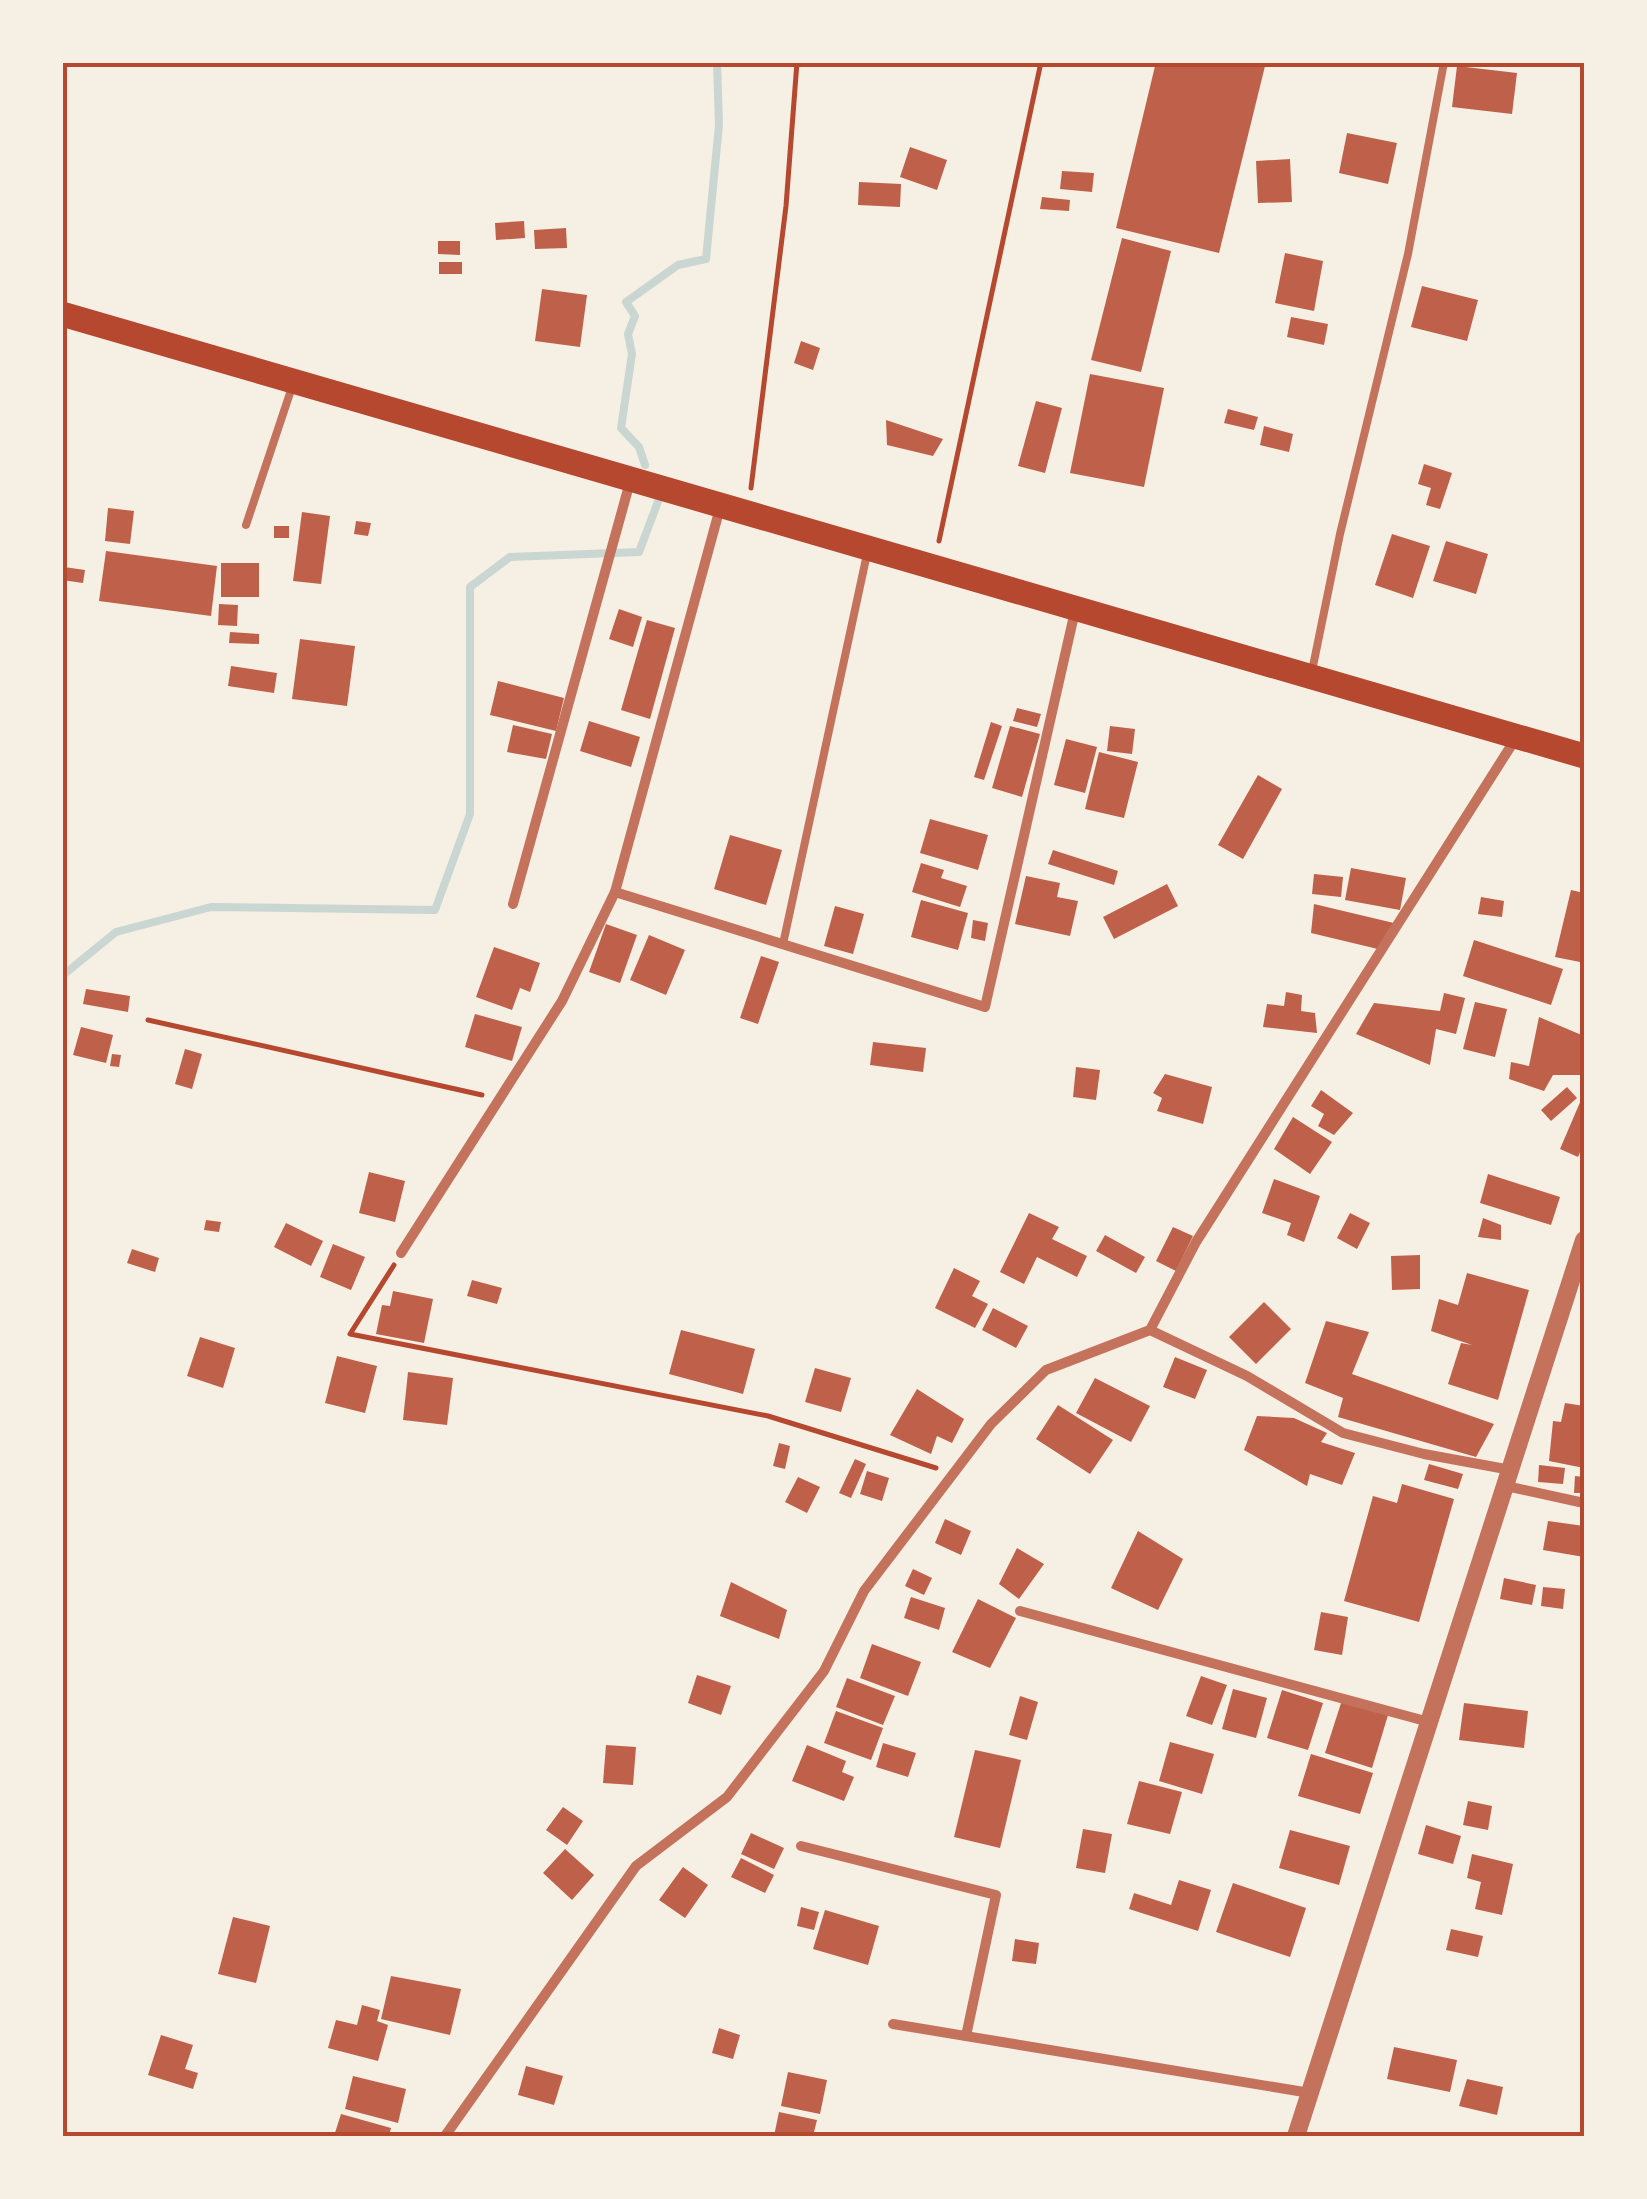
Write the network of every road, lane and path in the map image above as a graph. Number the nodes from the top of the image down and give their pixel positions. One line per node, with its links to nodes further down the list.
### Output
1 (796, 62): 8 (path)
2 (1041, 62): 11 (path)
3 (1444, 62): 13 (lane)
4 (62, 314): 5 (highway)
5 (294, 383): 6 (highway); 9 (lane)
6 (630, 482): 7 (highway); 17 (street)
7 (720, 508): 8 (highway); 16 (street)
8 (746, 515): 10 (highway)
9 (246, 525)
10 (868, 550): 11 (highway); 18 (lane)
11 (948, 573): 12 (highway)
12 (1075, 610): 13 (highway); 18 (street)
13 (1311, 676): 14 (highway)
14 (1517, 737): 15 (highway); 23 (street)
15 (1584, 756)
16 (615, 892): 18 (street); 20 (street)
17 (513, 904)
18 (783, 944)
19 (148, 1020): 20 (path)
20 (499, 1100): 22 (street)
21 (1584, 1240): 25 (street)
22 (401, 1254): 24 (path)
23 (1150, 1330): 24 (street); 25 (street)
24 (954, 1473): 33 (street)
25 (1508, 1478): 26 (street); 28 (street)
26 (1584, 1504)
27 (1020, 1611): 28 (street)
28 (1430, 1722): 32 (street)
29 (801, 1846): 31 (street)
30 (893, 2024): 31 (street)
31 (966, 2036): 32 (street)
32 (1310, 2092): 34 (street)
33 (445, 2136)
34 (1296, 2136)

